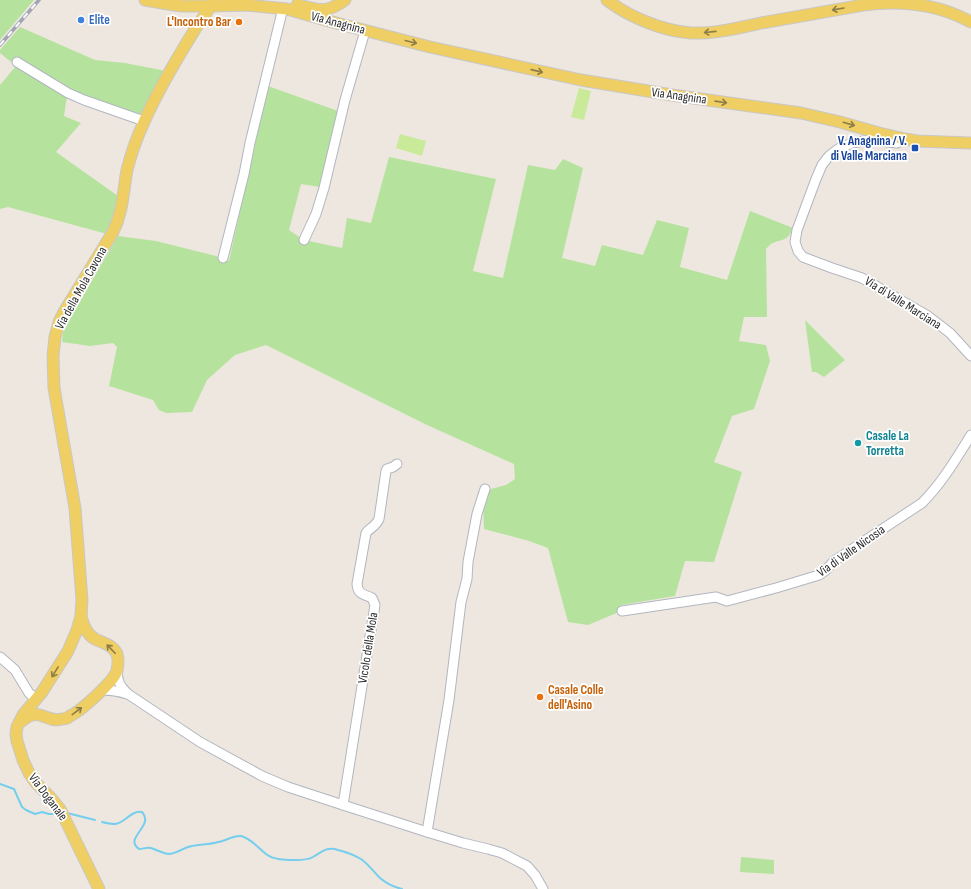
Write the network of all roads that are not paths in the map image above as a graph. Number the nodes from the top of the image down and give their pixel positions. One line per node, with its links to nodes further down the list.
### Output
1 (145, 0): 5 (main road, Via Anagnina)
2 (191, 0): 5 (main road, Via Anagnina)
3 (607, 0): 7 (main road, one-way to 3)
4 (347, 1): 5 (main road, Via Anagnina); 9 (main road, Via Anagnina)
5 (212, 3): 6 (main road, Via Anagnina); 11 (main road, Via della Mola Cavona)
6 (283, 8): 8 (main road, Via Anagnina); 15 (street)
7 (971, 22)
8 (365, 31): 9 (main road, Via Anagnina); 14 (street)
9 (389, 36): 12 (main road, Via Anagnina, one-way to 12)
10 (18, 62): 11 (street)
11 (144, 121): 21 (main road, Via della Mola Cavona)
12 (905, 139): 13 (main road, Via Anagnina); 16 (street, Via di Valle Marciana)
13 (971, 143)
14 (304, 240)
15 (223, 258)
16 (971, 356)
17 (971, 436): 20 (street, Via di Valle Nicosia)
18 (397, 464): 31 (street, Vicolo della Mola)
19 (485, 489): 32 (street)
20 (622, 611)
21 (81, 616): 22 (main road); 23 (main road, Via della Mola Cavona)
22 (95, 639): 23 (main road); 25 (main road, one-way to 22)
23 (68, 651): 28 (main road, Via della Mola Cavona, one-way to 28)
24 (0, 657): 28 (street)
25 (117, 671): 26 (main road); 27 (street)
26 (103, 690): 27 (street); 29 (main road, one-way to 26)
27 (128, 694): 31 (street)
28 (39, 695): 29 (main road); 30 (main road, Via della Mola Cavona)
29 (47, 717): 30 (main road)
30 (18, 724): 34 (main road, Via Doganale)
31 (343, 805): 32 (street)
32 (427, 832): 33 (street)
33 (542, 888)
34 (99, 889)

